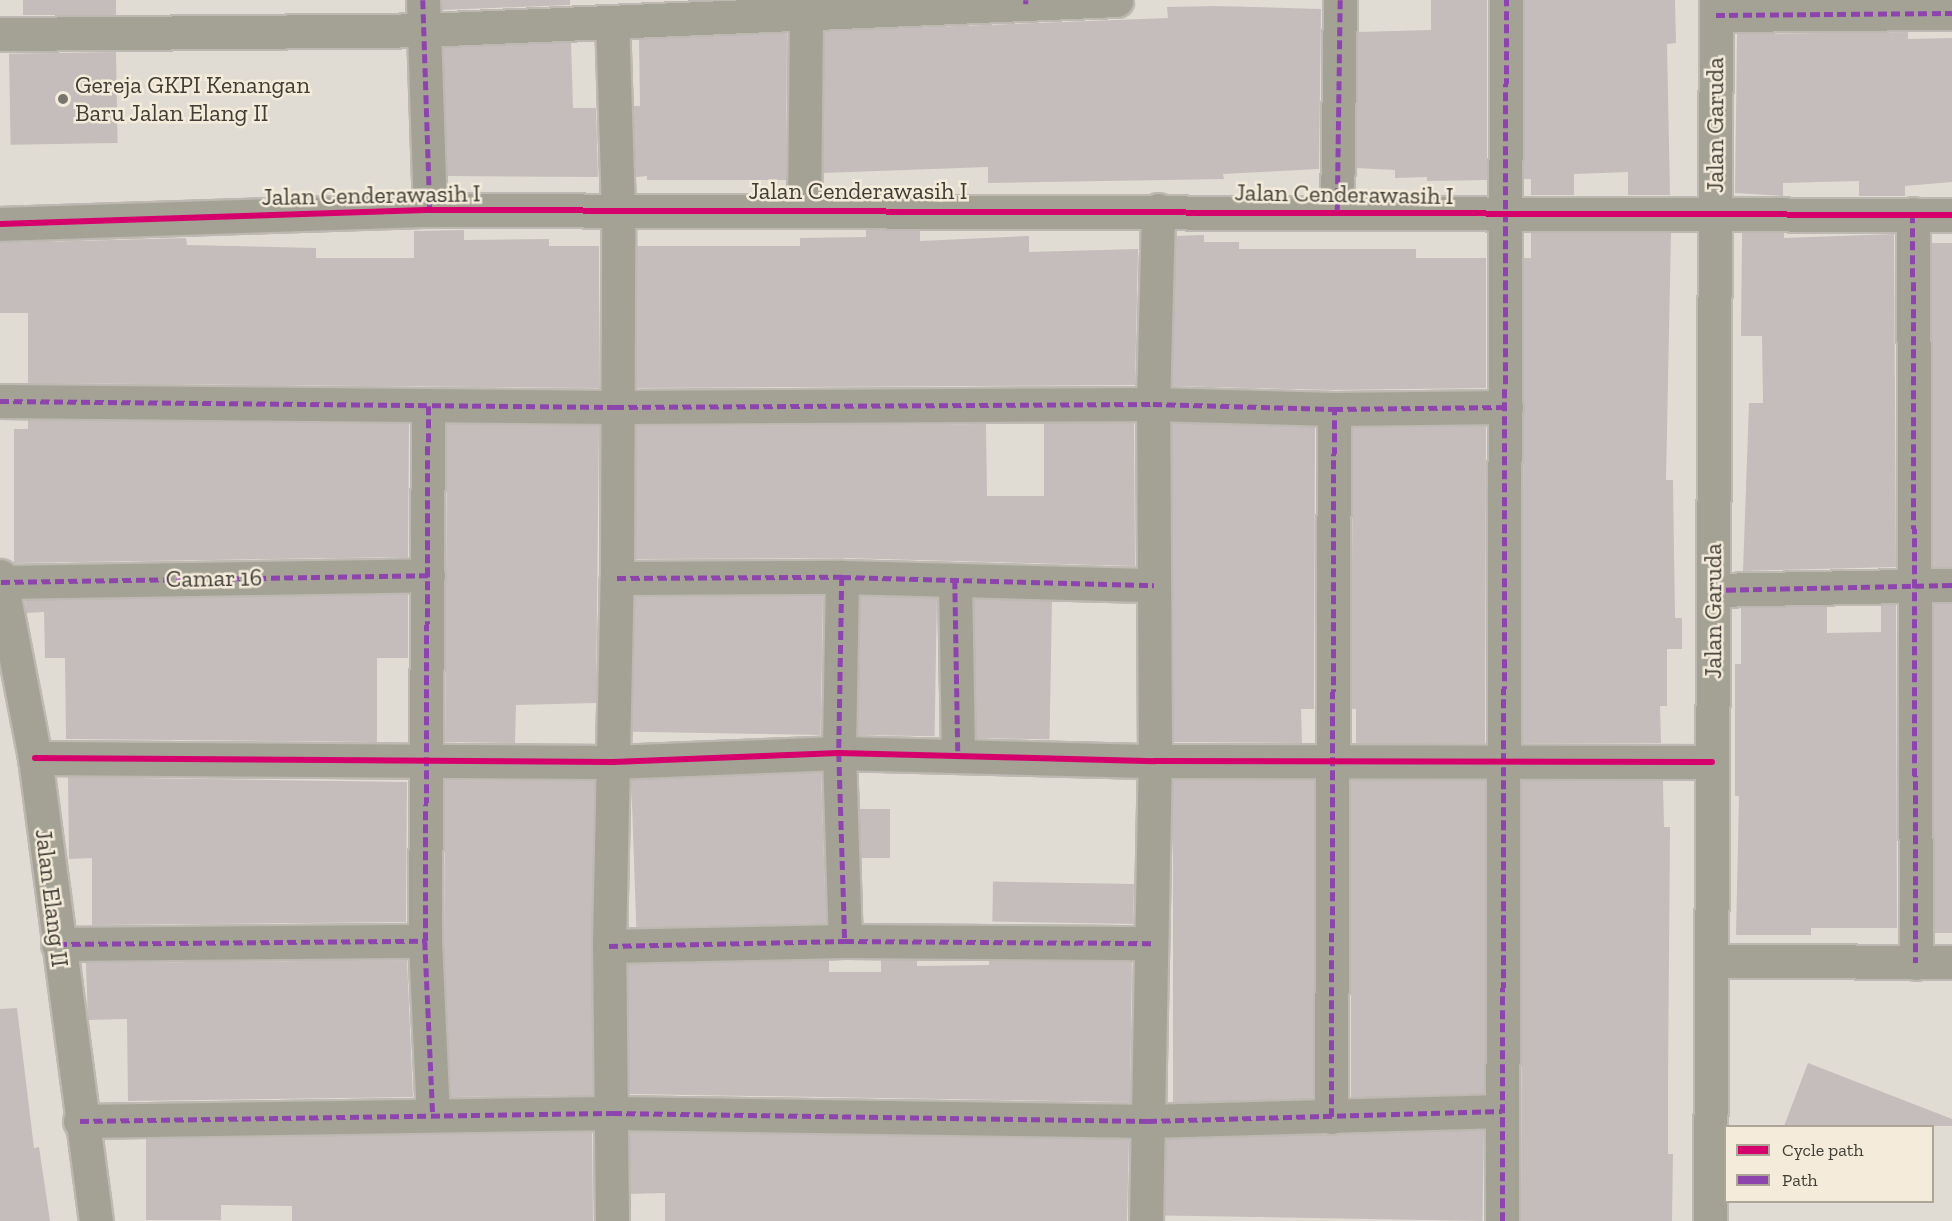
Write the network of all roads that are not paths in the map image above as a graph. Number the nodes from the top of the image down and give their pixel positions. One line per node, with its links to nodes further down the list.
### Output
1 (1116, 0): 4 (street)
2 (1340, 0): 15 (street)
3 (1506, 0): 19 (street)
4 (1026, 2): 7 (street)
5 (1716, 7): 6 (street); 16 (street, Jalan Garuda)
6 (1952, 13)
7 (806, 14): 9 (street); 12 (street)
8 (423, 15): 9 (street); 10 (street); 13 (street)
9 (612, 23): 11 (street)
10 (0, 34)
11 (618, 209): 12 (street, Jalan Cenderawasih I); 13 (street, Jalan Cenderawasih I); 24 (street)
12 (804, 209): 14 (street, Jalan Cenderawasih I)
13 (430, 210): 20 (street, Jalan Cenderawasih I)
14 (1158, 210): 15 (street, Jalan Cenderawasih I); 22 (street)
15 (1337, 211): 19 (street, Jalan Cenderawasih I)
16 (1715, 212): 17 (street, Jalan Cenderawasih I); 19 (street, Jalan Cenderawasih I); 35 (street, Jalan Garuda)
17 (1913, 214): 18 (street, Jalan Cenderawasih I); 33 (street)
18 (1952, 215)
19 (1506, 216): 25 (street)
20 (0, 224)
21 (0, 402): 23 (street)
22 (1153, 404): 24 (street); 26 (street); 32 (street)
23 (428, 405): 24 (street); 27 (street)
24 (615, 407): 29 (street)
25 (1506, 407): 26 (street); 43 (street)
26 (1334, 409): 39 (street)
27 (428, 575): 30 (street, Camar 16); 40 (street)
28 (842, 577): 29 (street); 31 (street); 36 (street)
29 (617, 578): 41 (street)
30 (0, 579): 38 (street, Jalan Elang II)
31 (955, 580): 32 (street); 37 (street)
32 (1154, 585): 42 (street)
33 (1915, 585): 34 (street); 35 (street); 52 (street)
34 (1952, 585)
35 (1713, 590): 44 (street, Jalan Garuda)
36 (839, 753): 37 (street); 41 (street); 46 (street)
37 (958, 756): 42 (street)
38 (35, 758): 40 (street); 48 (street, Jalan Elang II)
39 (1334, 760): 42 (street); 43 (street); 56 (street)
40 (426, 762): 41 (street); 45 (street)
41 (613, 762): 49 (street)
42 (1155, 762): 47 (street)
43 (1503, 762): 44 (street); 53 (street)
44 (1712, 762): 50 (street, Jalan Garuda)
45 (424, 941): 48 (street); 55 (street)
46 (845, 941): 47 (street); 49 (street)
47 (1151, 943): 58 (street)
48 (58, 944): 57 (street, Jalan Elang II)
49 (609, 946): 54 (street)
50 (1711, 961): 52 (street); 63 (street, Jalan Garuda)
51 (1952, 962): 52 (street)
52 (1916, 963)
53 (1502, 1111): 56 (street); 62 (street)
54 (613, 1113): 55 (street); 58 (street); 60 (street)
55 (433, 1114): 57 (street)
56 (1331, 1117): 58 (street)
57 (80, 1121): 59 (street, Jalan Elang II)
58 (1148, 1121): 61 (street)
59 (96, 1221)
60 (612, 1221)
61 (1146, 1221)
62 (1502, 1221)
63 (1710, 1221)

